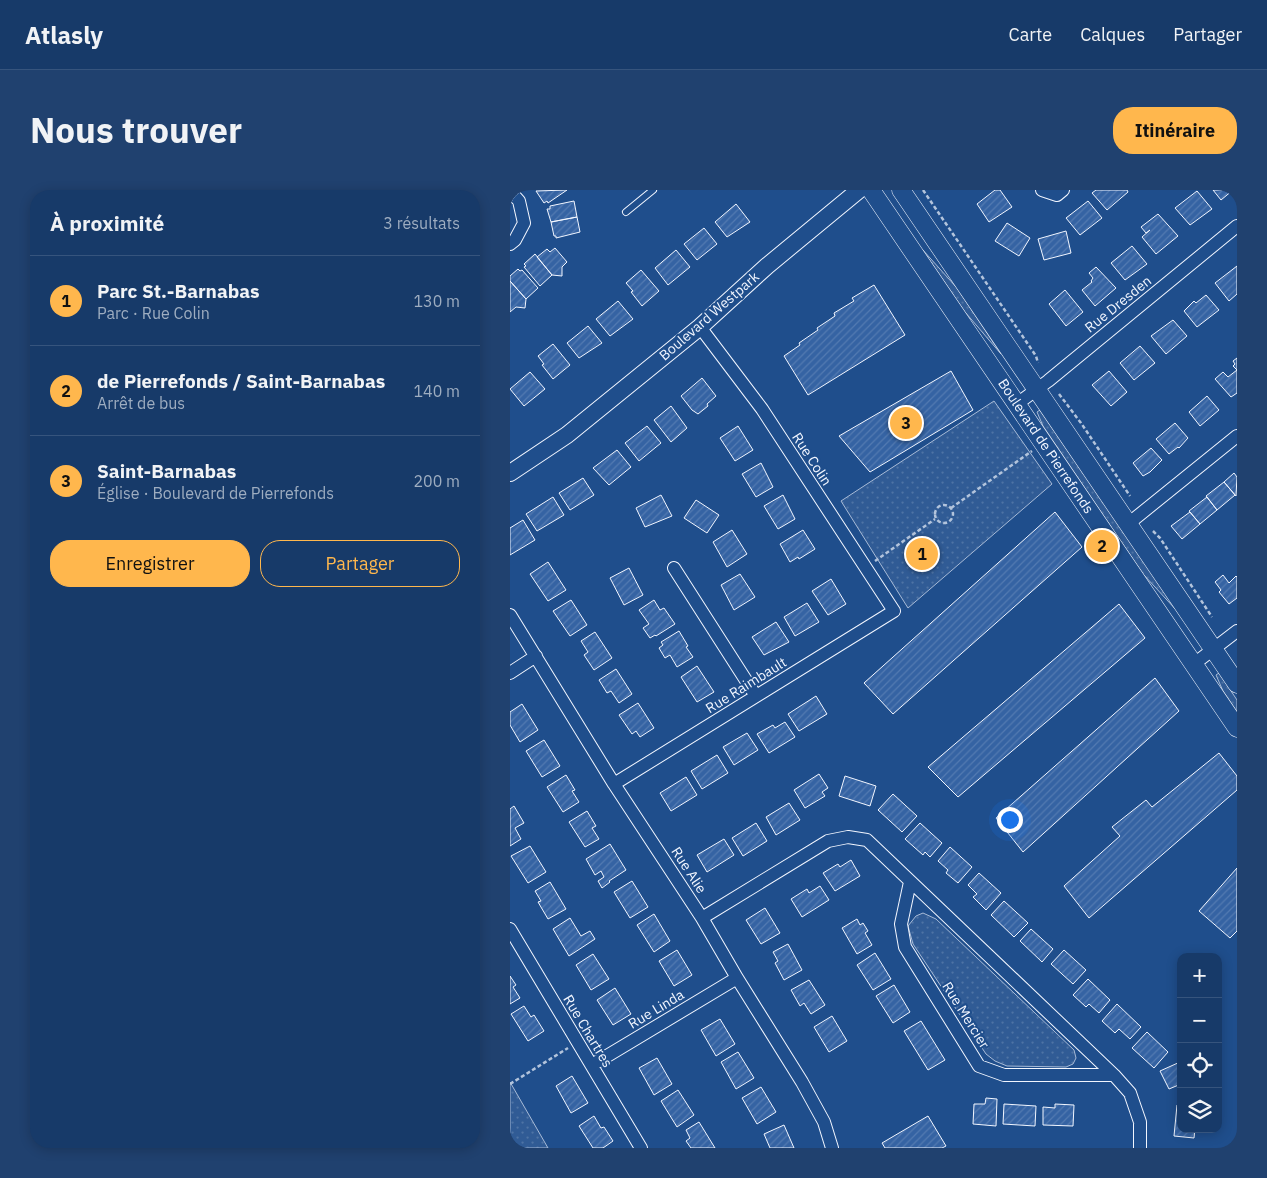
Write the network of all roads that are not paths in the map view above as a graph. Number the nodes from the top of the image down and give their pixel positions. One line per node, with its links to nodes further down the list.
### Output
1 (653, 190): 8 (lane)
2 (860, 190): 11 (street, Boulevard Westpark)
3 (871, 190): 13 (main road, Boulevard de Pierrefonds)
4 (901, 190): 12 (main road, Boulevard de Pierrefonds)
5 (1042, 190): 6 (street)
6 (1063, 190)
7 (510, 191): 10 (street)
8 (626, 212)
9 (1237, 226): 12 (street, Rue Dresden)
10 (510, 244)
11 (700, 328): 15 (street, Boulevard Westpark); 18 (street, Rue Colin)
12 (1037, 389): 13 (street, Rue Dresden); 16 (main road, Boulevard de Pierrefonds)
13 (1017, 404): 23 (main road, Boulevard de Pierrefonds)
14 (1237, 436): 16 (street)
15 (510, 473)
16 (1128, 524): 21 (main road, Boulevard de Pierrefonds)
17 (674, 568): 26 (street)
18 (894, 611): 26 (street, Rue Raimbault)
19 (510, 615): 22 (street, Rue Alie)
20 (1237, 631): 21 (street)
21 (1214, 650): 23 (street); 25 (main road, Boulevard de Pierrefonds)
22 (536, 656): 24 (street); 28 (street, Rue Alie)
23 (1194, 664): 27 (main road, Boulevard de Pierrefonds)
24 (510, 673)
25 (1237, 684)
26 (756, 696): 28 (street, Rue Raimbault)
27 (1237, 728)
28 (614, 784): 30 (street, Rue Alie)
29 (910, 882): 30 (street); 34 (street); 34 (street, Rue Mercier)
30 (702, 918): 32 (street, Rue Alie)
31 (510, 929): 33 (street, Rue Chartres)
32 (736, 978): 33 (street, Rue Linda); 36 (street, Rue Alie)
33 (592, 1066): 35 (street, Rue Chartres)
34 (1114, 1075): 37 (street)
35 (641, 1148)
36 (832, 1148)
37 (1140, 1148)

